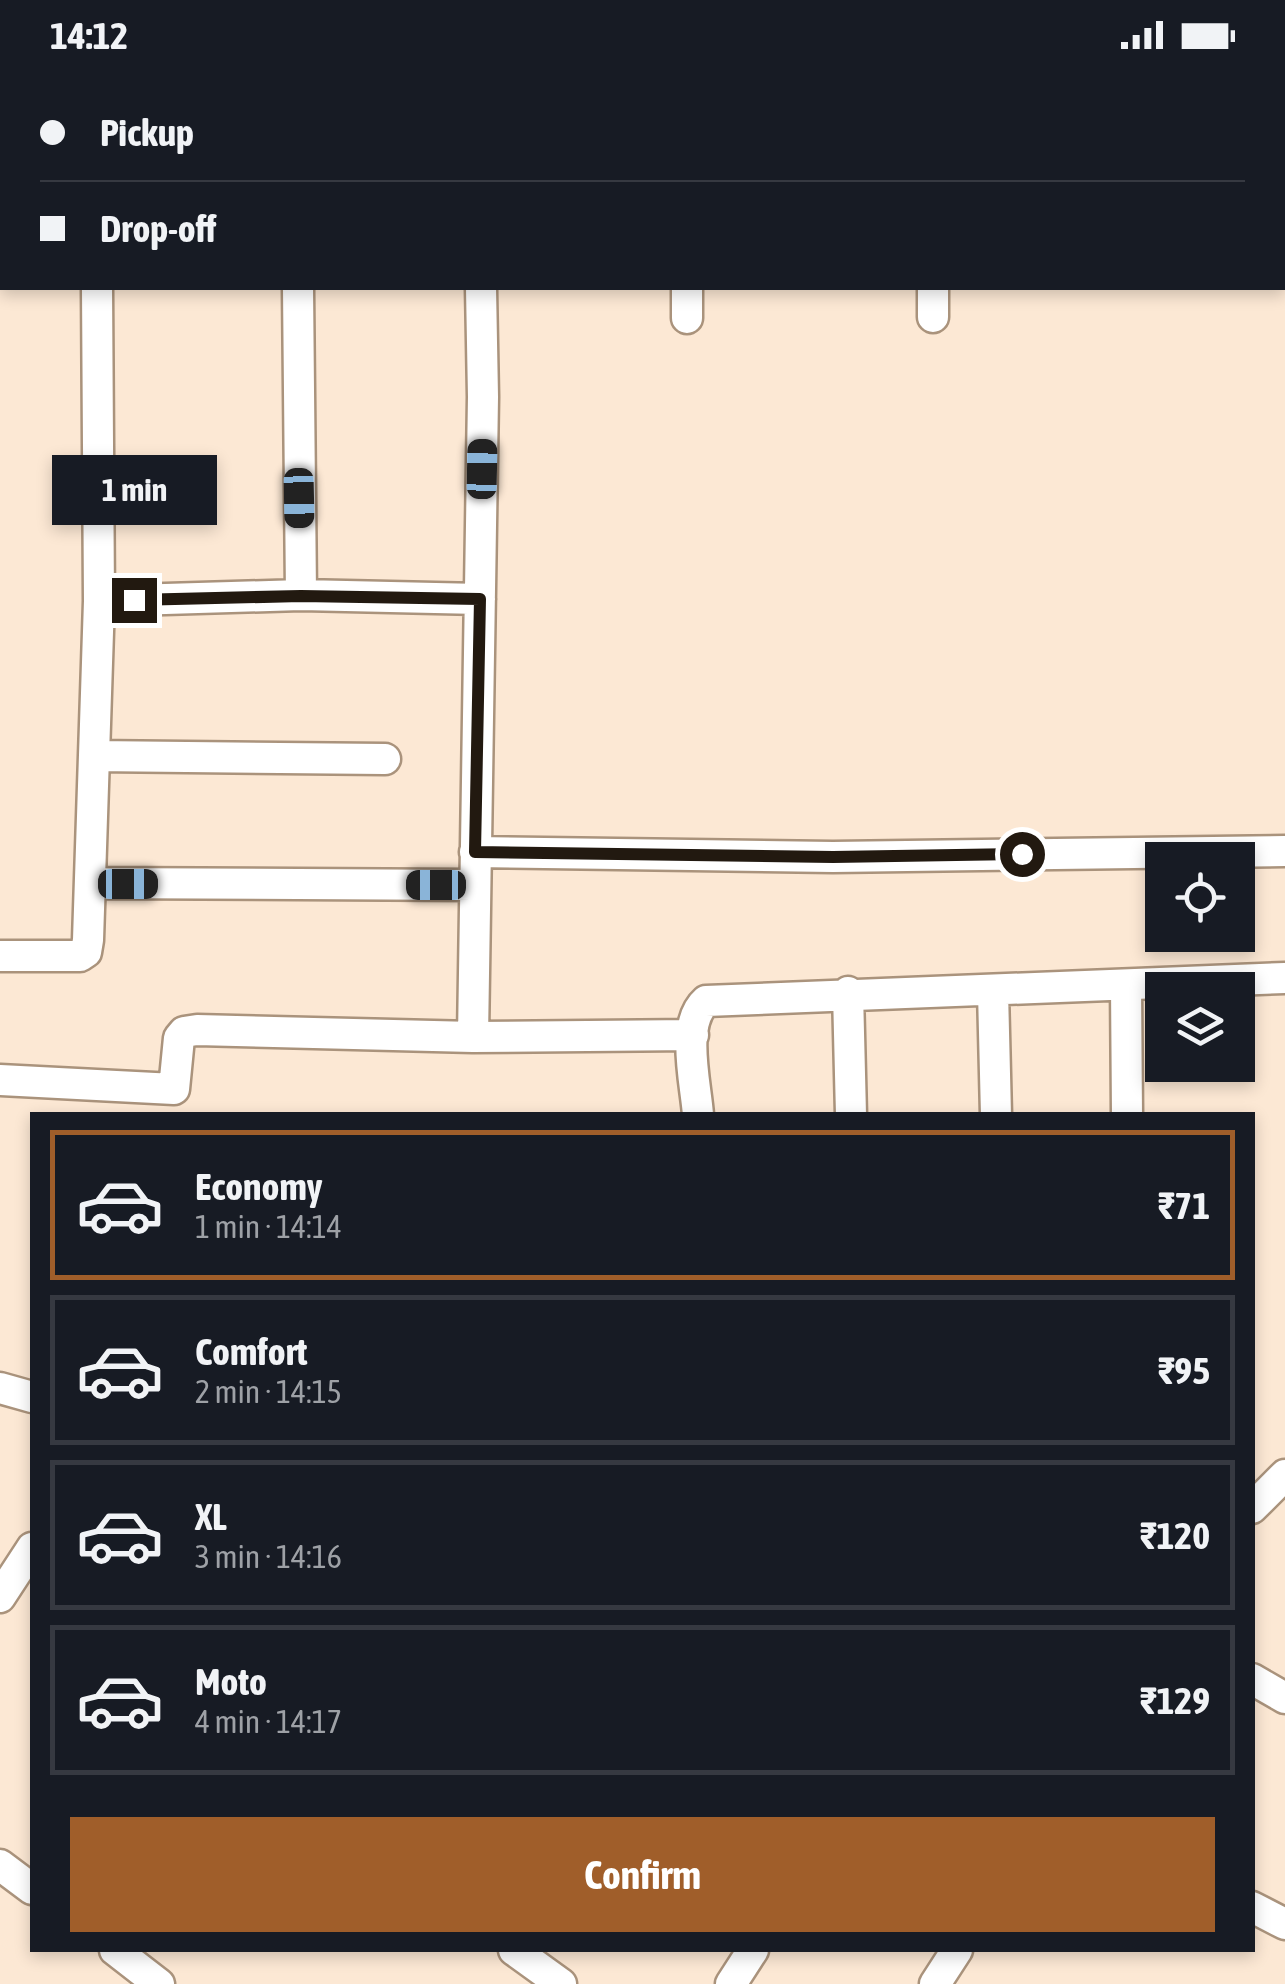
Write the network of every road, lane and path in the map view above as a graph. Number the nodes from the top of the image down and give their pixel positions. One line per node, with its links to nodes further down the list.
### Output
1 (97, 290): 6 (street)
2 (298, 290): 4 (street)
3 (481, 290): 5 (street)
4 (301, 596): 5 (street); 6 (street)
5 (480, 599): 10 (street)
6 (99, 601): 7 (street)
7 (94, 756): 8 (street); 11 (street)
8 (385, 759)
9 (1285, 850): 10 (street)
10 (475, 852): 12 (street)
11 (90, 884): 12 (street); 13 (street)
12 (474, 885): 20 (street)
13 (0, 956)
14 (1285, 978): 15 (street); 18 (street)
15 (1126, 985): 16 (street); 26 (street)
16 (993, 991): 17 (street); 25 (street)
17 (848, 992): 19 (street); 24 (street)
18 (1285, 1005)
19 (692, 1035): 20 (street); 23 (street)
20 (473, 1037): 22 (street)
21 (0, 1080): 22 (street)
22 (174, 1102)
23 (698, 1112)
24 (851, 1112)
25 (996, 1112)
26 (1127, 1112)
27 (0, 1388): 28 (street)
28 (30, 1396)
29 (1285, 1475): 30 (street)
30 (1255, 1505)
31 (30, 1553): 32 (street)
32 (16, 1590)
33 (0, 1865): 34 (street)
34 (30, 1888)
35 (1255, 1909): 36 (street)
36 (1285, 1924)
37 (118, 1952): 41 (street)
38 (517, 1952): 42 (street)
39 (753, 1952): 43 (street)
40 (956, 1952): 44 (street)
41 (160, 1984)
42 (560, 1984)
43 (731, 1984)
44 (934, 1984)

